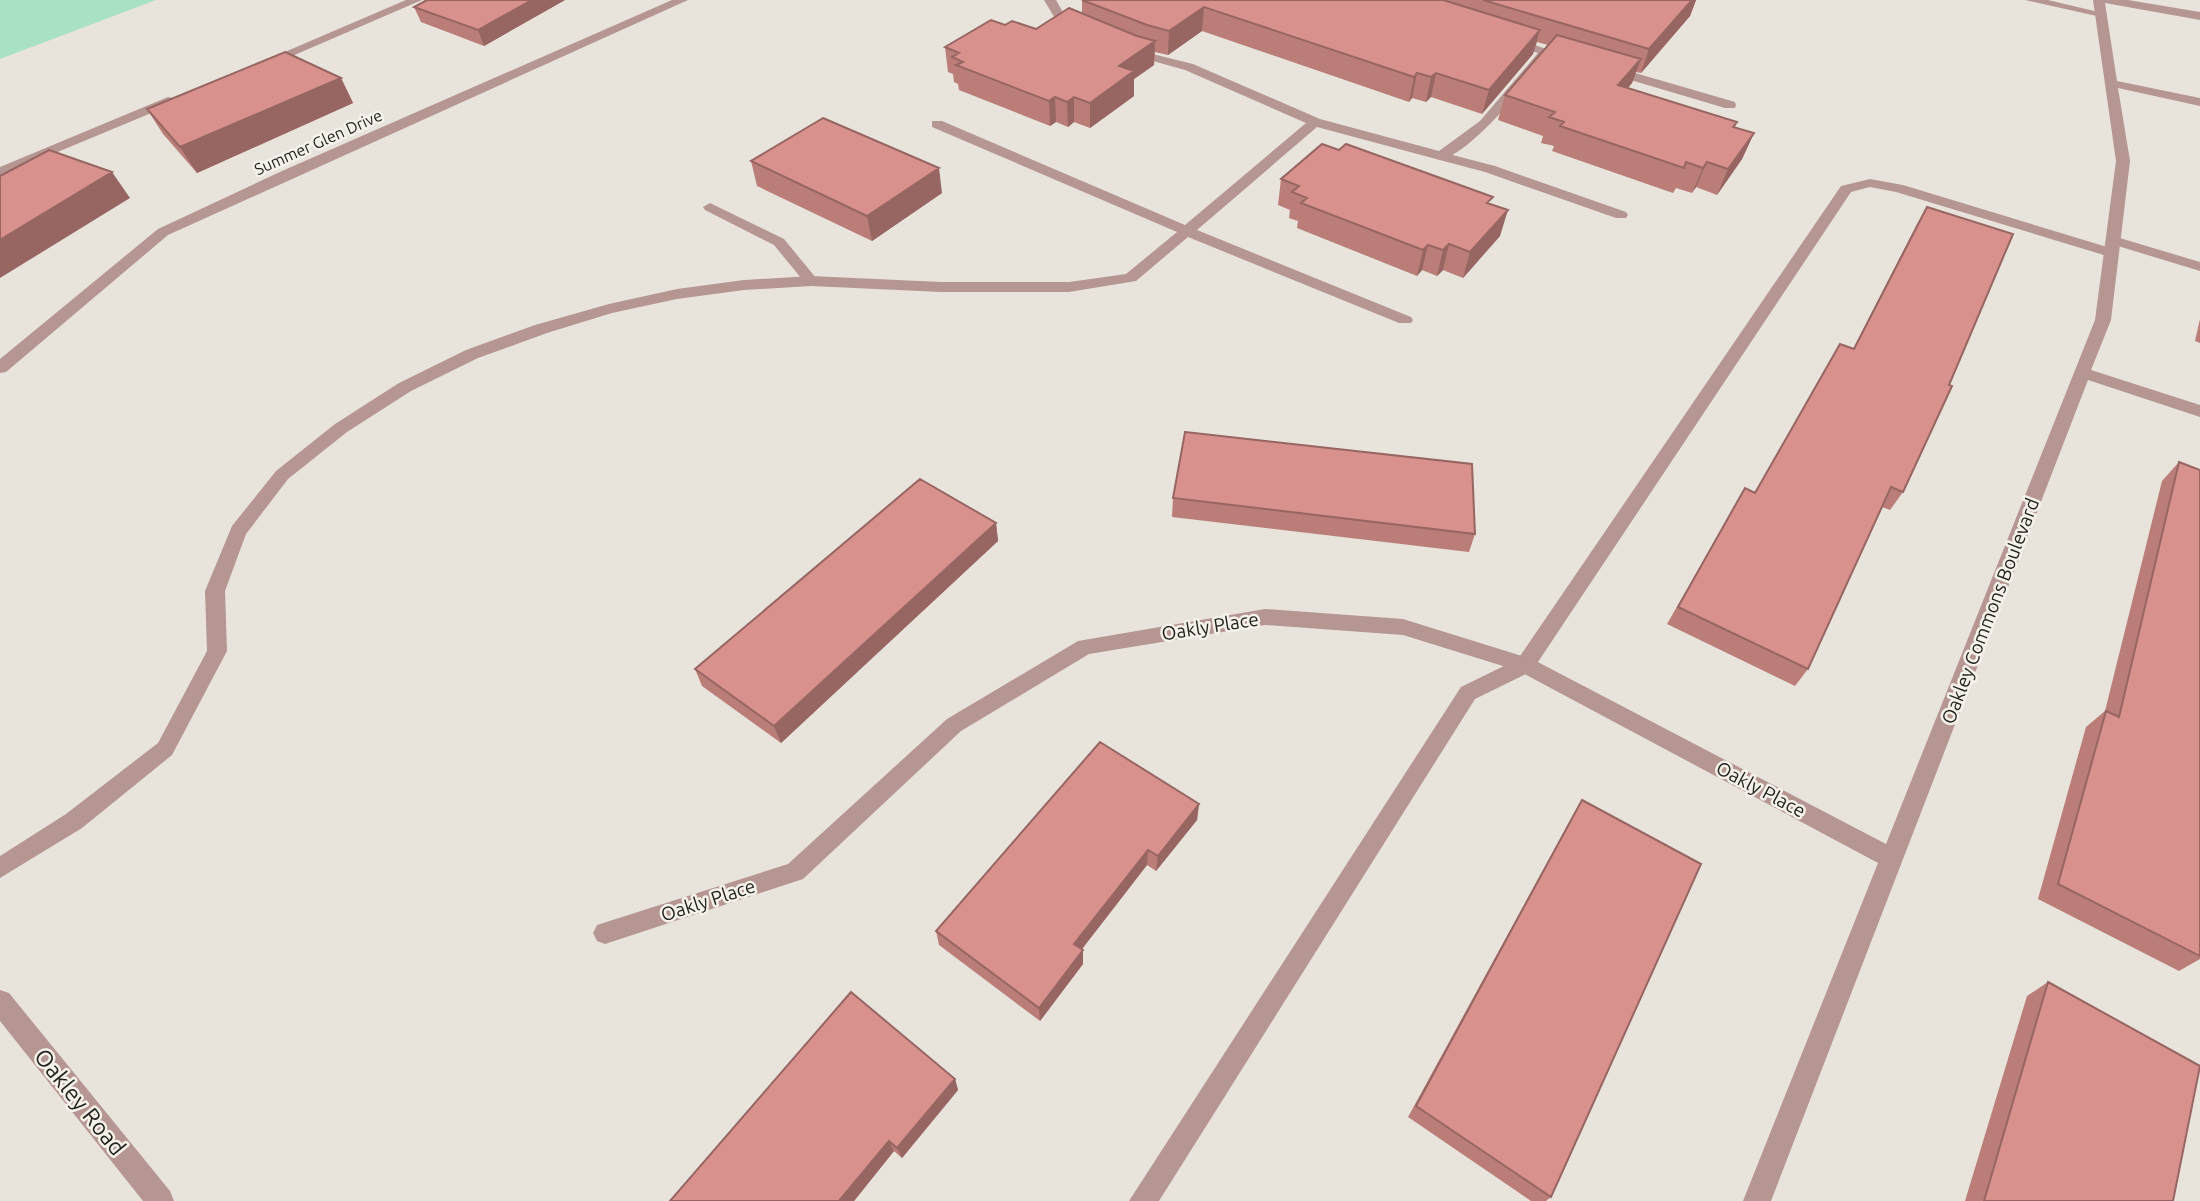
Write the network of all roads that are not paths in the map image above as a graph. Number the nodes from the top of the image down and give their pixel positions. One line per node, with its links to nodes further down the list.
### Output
1 (416, 0): 11 (street)
2 (682, 0): 27 (street, Summer Glen Drive)
3 (1050, 0): 7 (street)
4 (2031, 0): 5 (street)
5 (2103, 4): 6 (street); 12 (street, Oakley Commons Boulevard)
6 (2200, 16)
7 (1085, 32)
8 (1494, 36): 18 (street)
9 (1119, 46): 16 (street)
10 (1599, 67): 15 (street)
11 (250, 69)
12 (2111, 83): 14 (street); 23 (street, Oakley Commons Boulevard)
13 (176, 97): 19 (street)
14 (2200, 103)
15 (1730, 105)
16 (1315, 122): 18 (street); 22 (street)
17 (937, 124): 22 (street)
18 (1441, 156): 21 (street)
19 (0, 172)
20 (710, 207): 25 (street)
21 (1621, 215)
22 (1187, 231): 25 (street); 26 (street)
23 (2113, 247): 24 (street); 28 (street, Oakley Commons Boulevard); 30 (street)
24 (2200, 267)
25 (811, 281): 32 (street)
26 (1405, 320)
27 (0, 368)
28 (2083, 373): 29 (street); 31 (street, Oakley Commons Boulevard)
29 (2200, 411)
30 (1525, 665): 31 (street, Oakly Place); 33 (street, Oakly Place); 36 (street)
31 (1894, 859): 37 (street, Oakley Commons Boulevard)
32 (0, 869)
33 (605, 933)
34 (0, 1002): 35 (street, Oakley Road)
35 (160, 1201)
36 (1143, 1201)
37 (1757, 1201)

